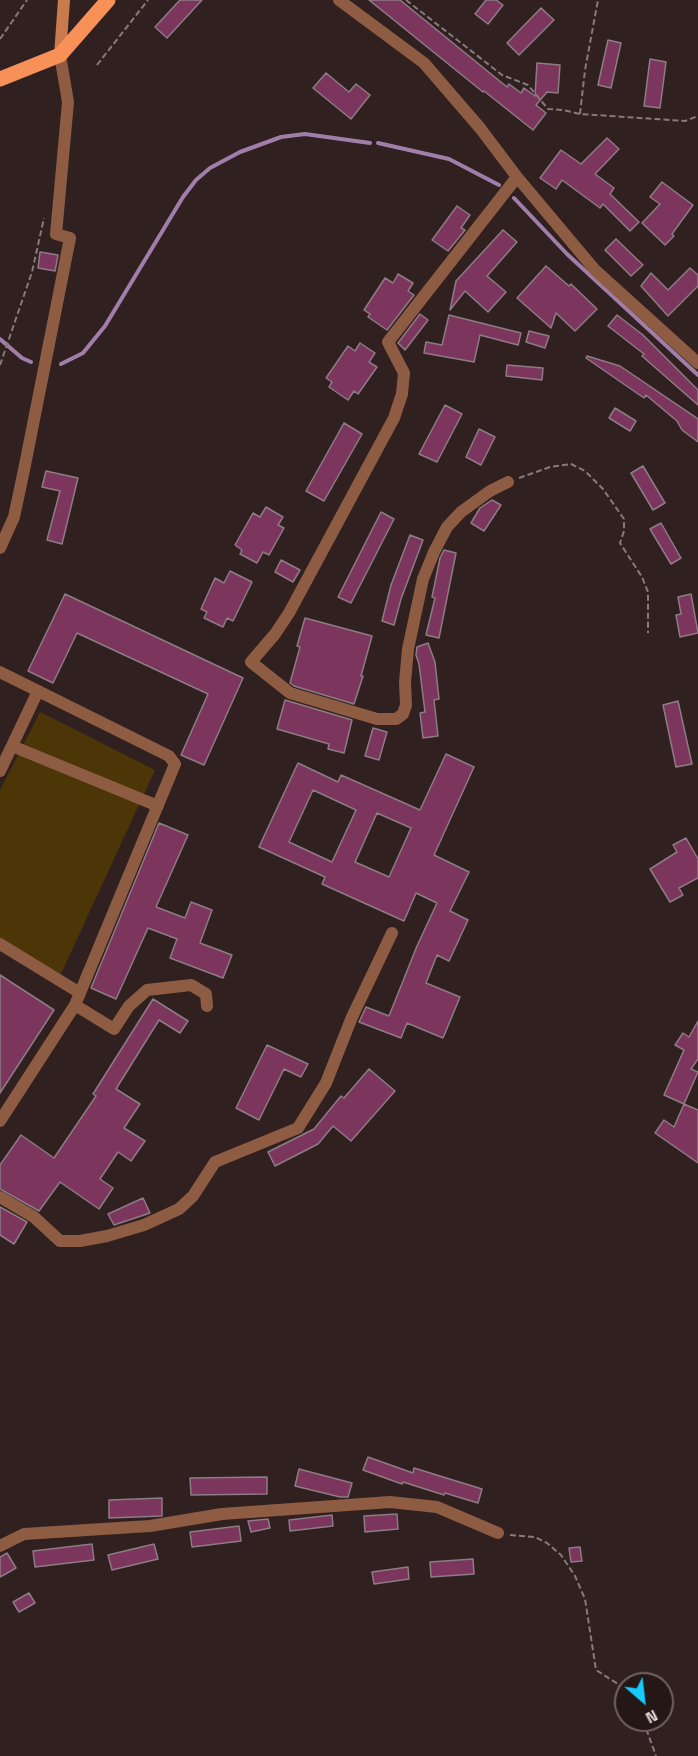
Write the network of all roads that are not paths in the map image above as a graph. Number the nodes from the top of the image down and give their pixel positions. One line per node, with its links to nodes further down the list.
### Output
1 (64, 0): 4 (main road)
2 (108, 0): 4 (main road)
3 (339, 0): 6 (street)
4 (60, 55): 5 (main road); 9 (street)
5 (0, 79)
6 (517, 177): 7 (street); 8 (street)
7 (698, 363)
8 (508, 482)
9 (0, 548)
10 (0, 672): 11 (street)
11 (38, 691): 12 (street); 14 (street)
12 (12, 746): 13 (street); 14 (street)
13 (0, 771)
14 (158, 806): 17 (street)
15 (392, 933): 20 (street)
16 (0, 944): 17 (street)
17 (77, 999): 18 (street); 19 (street)
18 (207, 1006)
19 (0, 1121)
20 (0, 1197)
21 (498, 1533): 22 (street)
22 (0, 1546)

